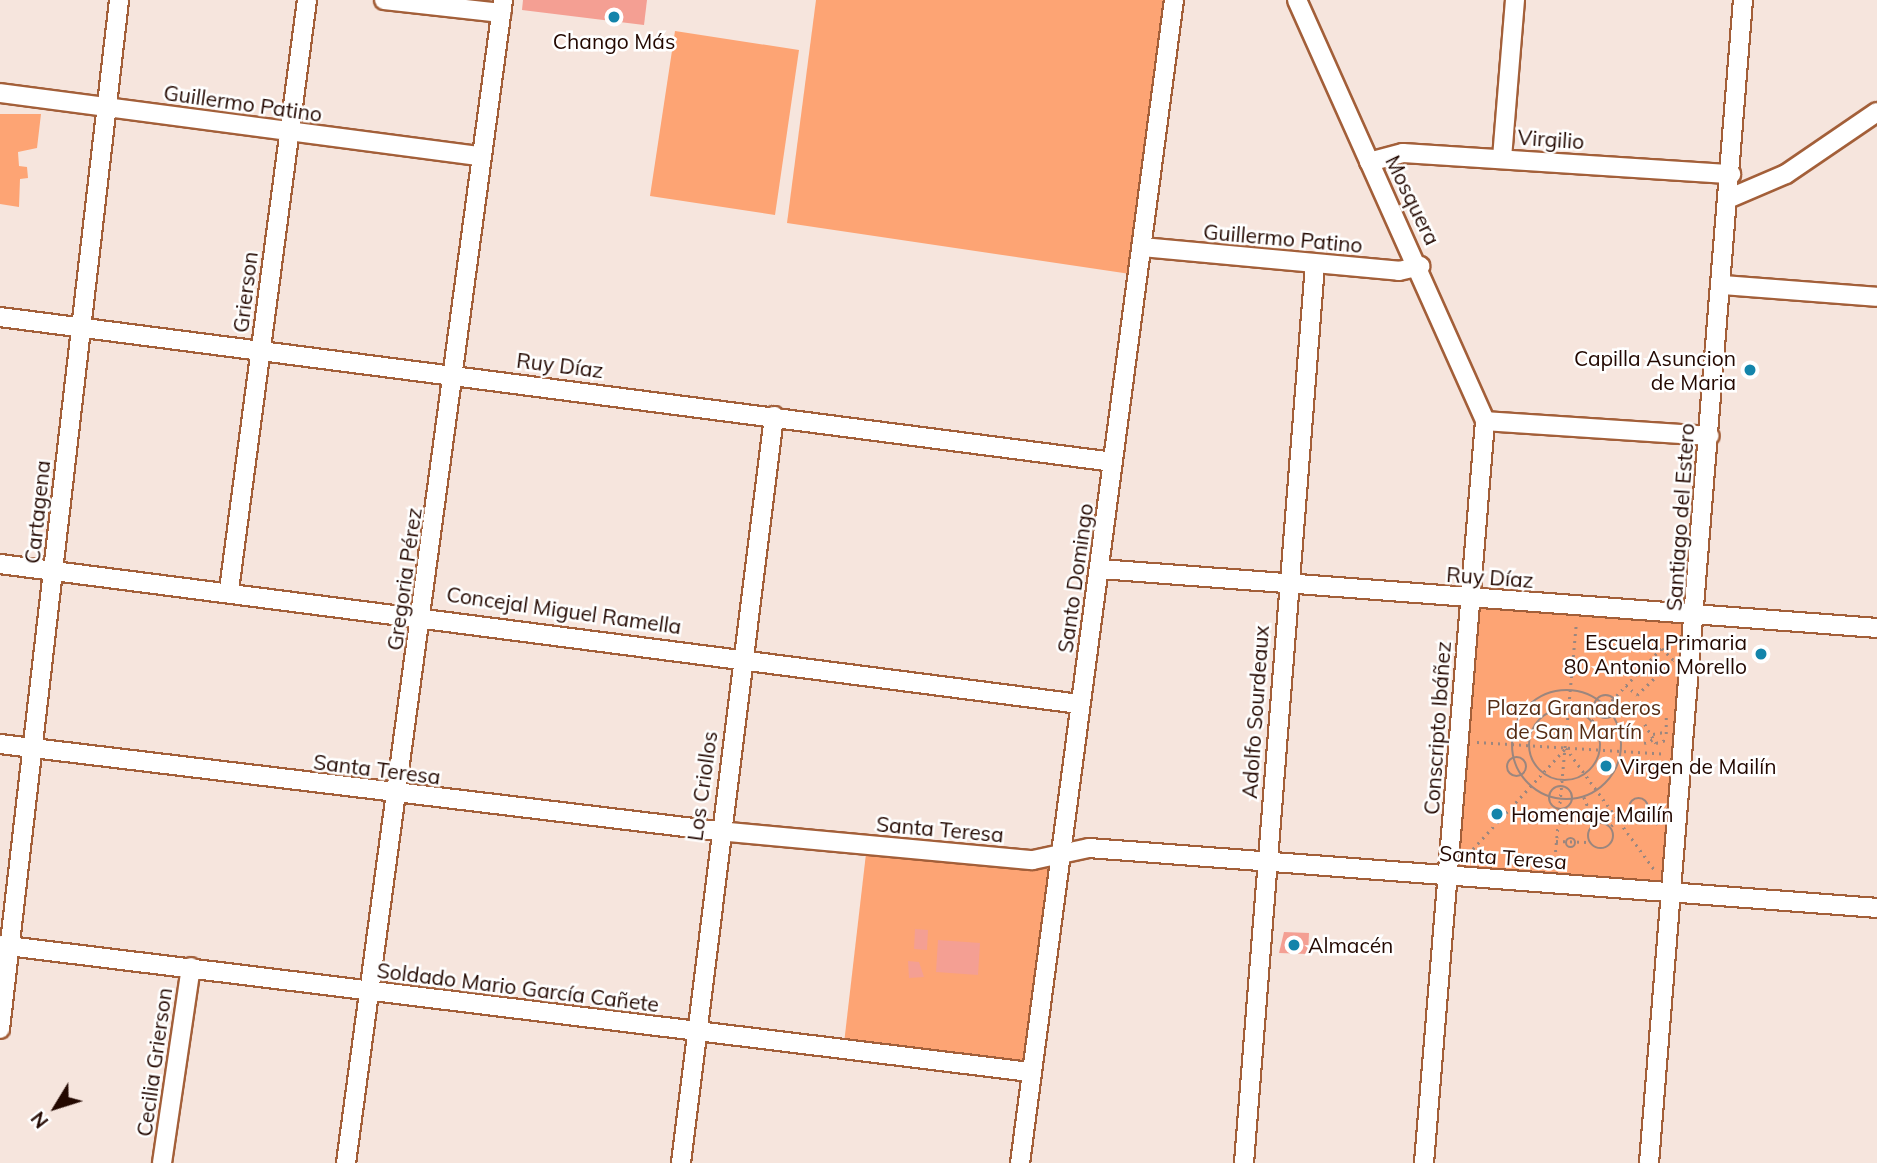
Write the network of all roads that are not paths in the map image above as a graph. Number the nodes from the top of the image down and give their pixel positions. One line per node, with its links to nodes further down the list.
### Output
1 (119, 0): 10 (street, Cartagena)
2 (307, 0): 12 (street, Grierson)
3 (384, 0): 8 (street)
4 (1174, 0): 18 (street, Santo Domingo)
5 (1297, 0): 15 (street, Mosquera)
6 (1515, 0): 14 (street)
7 (1743, 0): 16 (street, Santiago del Estero)
8 (502, 6): 13 (street, Gregoria Pérez)
9 (0, 93): 10 (street, Guillermo Patino)
10 (106, 105): 12 (street, Guillermo Patino); 24 (street, Cartagena)
11 (1877, 113): 17 (street)
12 (289, 134): 13 (street, Guillermo Patino); 25 (street, Grierson)
13 (479, 156): 26 (street, Gregoria Pérez)
14 (1502, 158): 15 (street, Virgilio); 16 (street, Virgilio)
15 (1368, 162): 20 (street, Mosquera)
16 (1731, 174): 17 (street, Santiago del Estero)
17 (1730, 198): 21 (street, Santiago del Estero)
18 (1142, 247): 19 (street, Guillermo Patino); 30 (street, Santo Domingo)
19 (1315, 265): 20 (street, Guillermo Patino); 34 (street, Adolfo Sourdeaux)
20 (1419, 265): 28 (street, Mosquera)
21 (1722, 285): 22 (street); 29 (street, Santiago del Estero)
22 (1877, 297)
23 (0, 317): 24 (street, Ruy Díaz)
24 (79, 328): 25 (street, Ruy Díaz); 33 (street, Cartagena)
25 (260, 350): 26 (street, Ruy Díaz); 35 (street, Grierson)
26 (454, 374): 27 (street, Ruy Díaz); 37 (street, Gregoria Pérez)
27 (774, 416): 30 (street, Ruy Díaz); 40 (street, Los Criollos)
28 (1485, 421): 29 (street); 36 (street, Conscripto Ibáñez)
29 (1709, 436): 38 (street, Santiago del Estero)
30 (1113, 461): 32 (street, Santo Domingo)
31 (0, 564): 33 (street, Concejal Miguel Ramella)
32 (1100, 569): 34 (street, Ruy Díaz); 41 (street, Santo Domingo)
33 (53, 572): 35 (street, Concejal Miguel Ramella); 43 (street, Cartagena)
34 (1287, 586): 36 (street, Ruy Díaz); 47 (street, Adolfo Sourdeaux)
35 (229, 590): 37 (street, Concejal Miguel Ramella)
36 (1470, 599): 38 (street, Ruy Díaz); 48 (street, Conscripto Ibáñez)
37 (423, 614): 40 (street, Concejal Miguel Ramella); 44 (street, Gregoria Pérez)
38 (1696, 615): 39 (street, Ruy Díaz); 49 (street, Santiago del Estero)
39 (1877, 628)
40 (742, 656): 41 (street, Concejal Miguel Ramella); 45 (street, Los Criollos)
41 (1080, 704): 46 (street, Santo Domingo)
42 (0, 744): 43 (street, Santa Teresa)
43 (35, 749): 44 (street, Santa Teresa); 51 (street, Cartagena)
44 (396, 794): 45 (street, Santa Teresa); 53 (street, Gregoria Pérez)
45 (718, 831): 46 (street, Santa Teresa); 55 (street, Los Criollos)
46 (1057, 857): 47 (street, Santa Teresa); 56 (street, Santo Domingo)
47 (1267, 862): 48 (street, Santa Teresa); 61 (street, Adolfo Sourdeaux)
48 (1450, 876): 49 (street, Santa Teresa); 62 (street, Conscripto Ibáñez)
49 (1671, 893): 50 (street, Santa Teresa); 63 (street, Santiago del Estero)
50 (1877, 908)
51 (5, 946): 52 (street, Soldado Mario García Cañete); 54 (street, Cartagena)
52 (191, 967): 53 (street, Soldado Mario García Cañete); 57 (street, Cecilia Grierson)
53 (371, 992): 55 (street, Soldado Mario García Cañete); 58 (street, Gregoria Pérez)
54 (0, 1029)
55 (696, 1031): 56 (street, Soldado Mario García Cañete); 59 (street, Los Criollos)
56 (1030, 1072): 60 (street, Santo Domingo)
57 (162, 1163)
58 (346, 1163)
59 (681, 1163)
60 (1020, 1163)
61 (1244, 1163)
62 (1424, 1163)
63 (1649, 1163)

